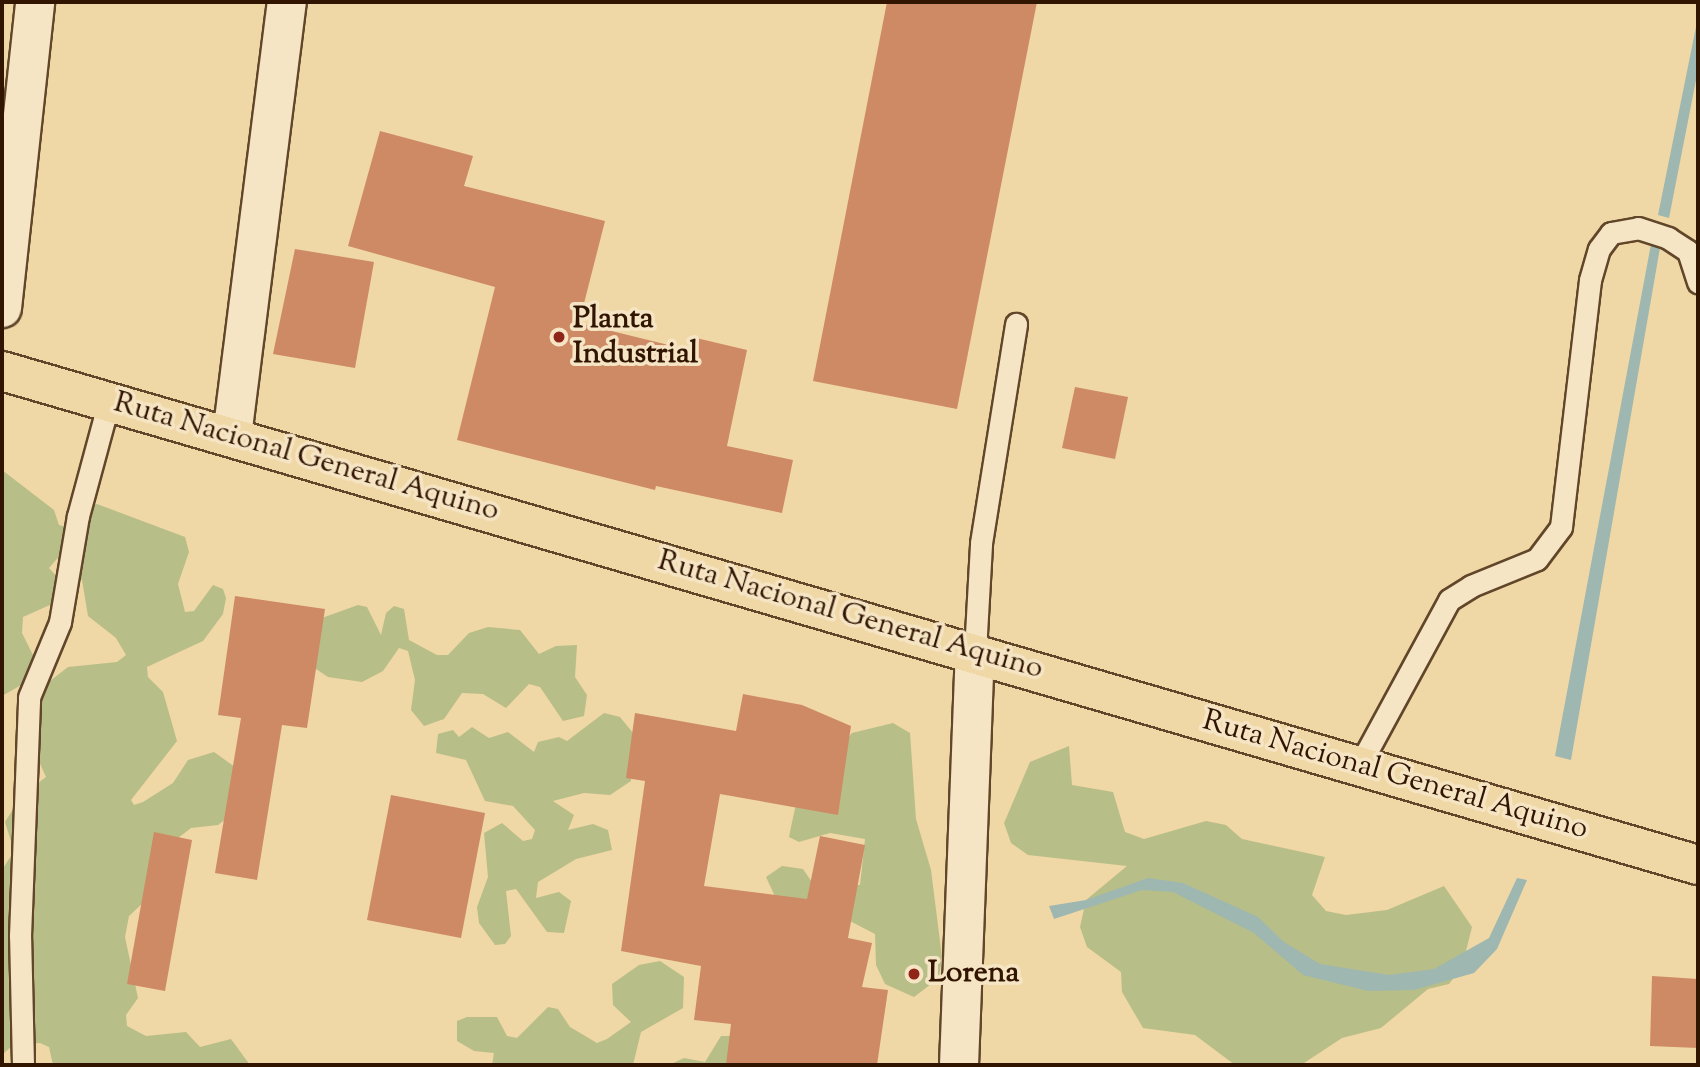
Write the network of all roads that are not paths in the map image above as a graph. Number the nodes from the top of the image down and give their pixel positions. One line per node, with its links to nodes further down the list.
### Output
1 (35, 2): 4 (street)
2 (287, 2): 8 (street)
3 (1698, 282): 10 (lane)
4 (2, 307)
5 (1016, 324): 9 (lane)
6 (2, 371): 7 (highway, Ruta Nacional General Aquino)
7 (109, 401): 8 (highway, Ruta Nacional General Aquino); 12 (lane)
8 (232, 436): 9 (highway, Ruta Nacional General Aquino)
9 (975, 652): 10 (highway, Ruta Nacional General Aquino); 13 (street)
10 (1359, 766): 11 (highway, Ruta Nacional General Aquino)
11 (1698, 865)
12 (23, 1065)
13 (959, 1065)

